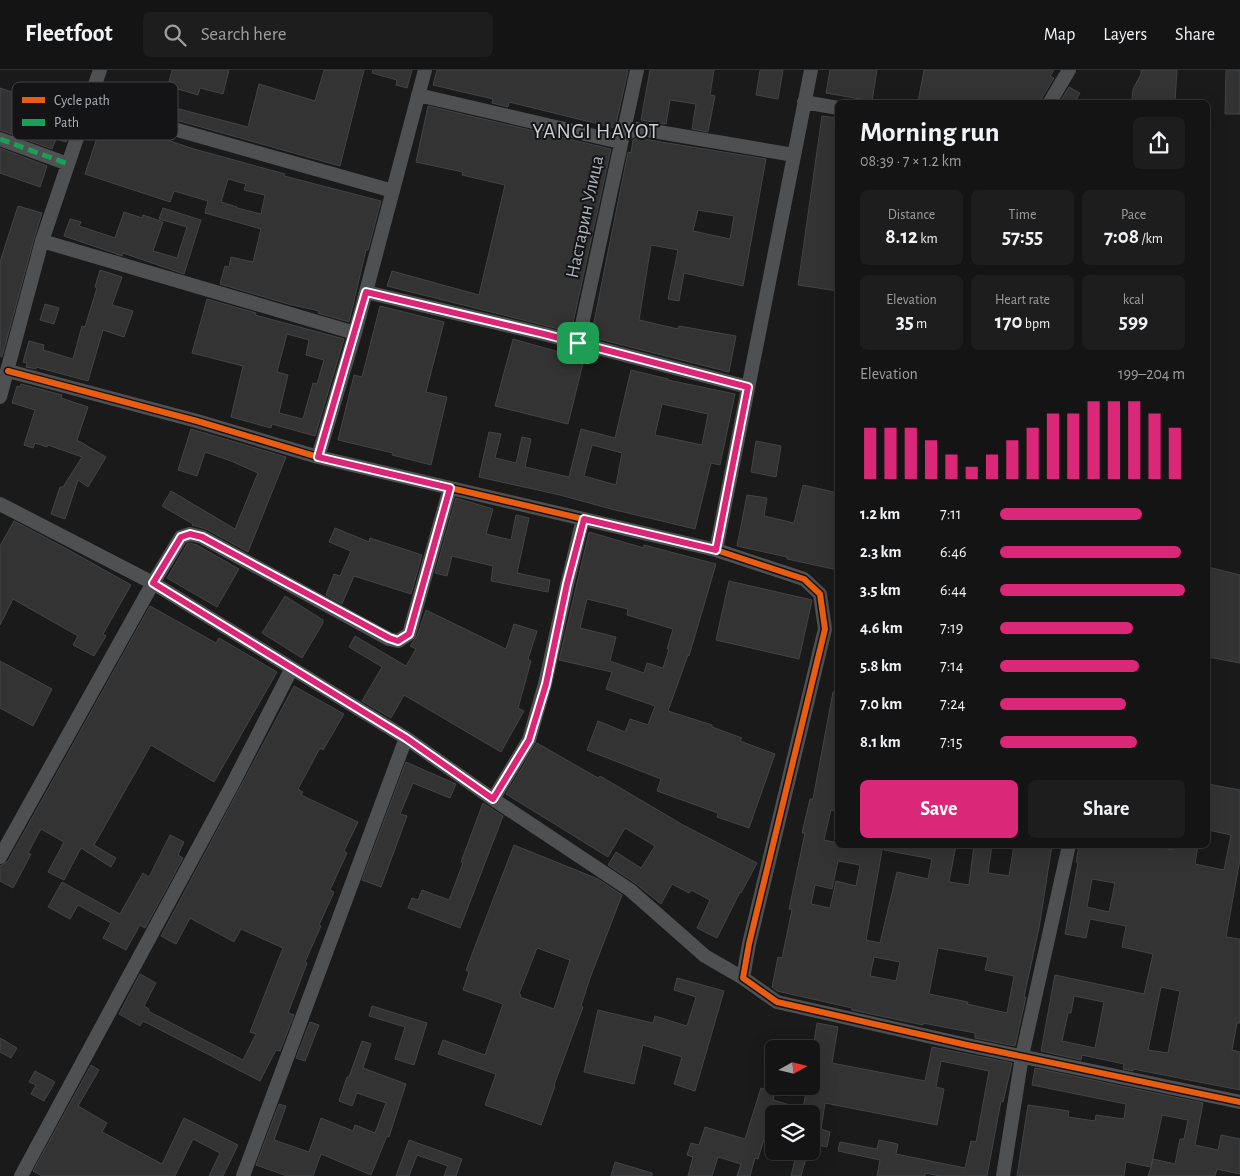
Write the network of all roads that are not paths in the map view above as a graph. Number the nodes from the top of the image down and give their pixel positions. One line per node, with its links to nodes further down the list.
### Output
1 (100, 70): 6 (street)
2 (425, 70): 7 (street)
3 (637, 70): 13 (street, Настарин Улица)
4 (811, 70): 9 (street)
5 (1069, 70): 8 (street)
6 (96, 82)
7 (418, 95): 13 (street); 17 (street)
8 (1051, 100)
9 (804, 102): 10 (street); 15 (street)
10 (835, 107)
11 (178, 130): 17 (street)
12 (0, 139): 16 (street)
13 (621, 139): 15 (street); 21 (street, Настарин Улица)
14 (76, 140): 16 (street)
15 (794, 155): 23 (street)
16 (68, 164): 18 (street)
17 (393, 191): 19 (street)
18 (42, 241): 20 (street); 22 (street)
19 (366, 292): 20 (street); 21 (street)
20 (355, 333): 25 (street)
21 (578, 343): 23 (street)
22 (8, 371): 24 (street); 25 (street)
23 (748, 387): 29 (street)
24 (0, 397)
25 (318, 457): 26 (street)
26 (450, 488): 28 (street); 30 (street)
27 (0, 504): 30 (street)
28 (584, 519): 29 (street); 33 (street)
29 (716, 550): 36 (street)
30 (153, 583): 31 (street); 35 (street)
31 (292, 668): 32 (street); 39 (street)
32 (406, 738): 33 (street); 40 (street)
33 (493, 799): 36 (street)
34 (1068, 848): 37 (street)
35 (0, 857)
36 (743, 978): 37 (street)
37 (1022, 1056): 38 (street); 41 (street)
38 (1240, 1102)
39 (21, 1176)
40 (244, 1176)
41 (1003, 1176)

